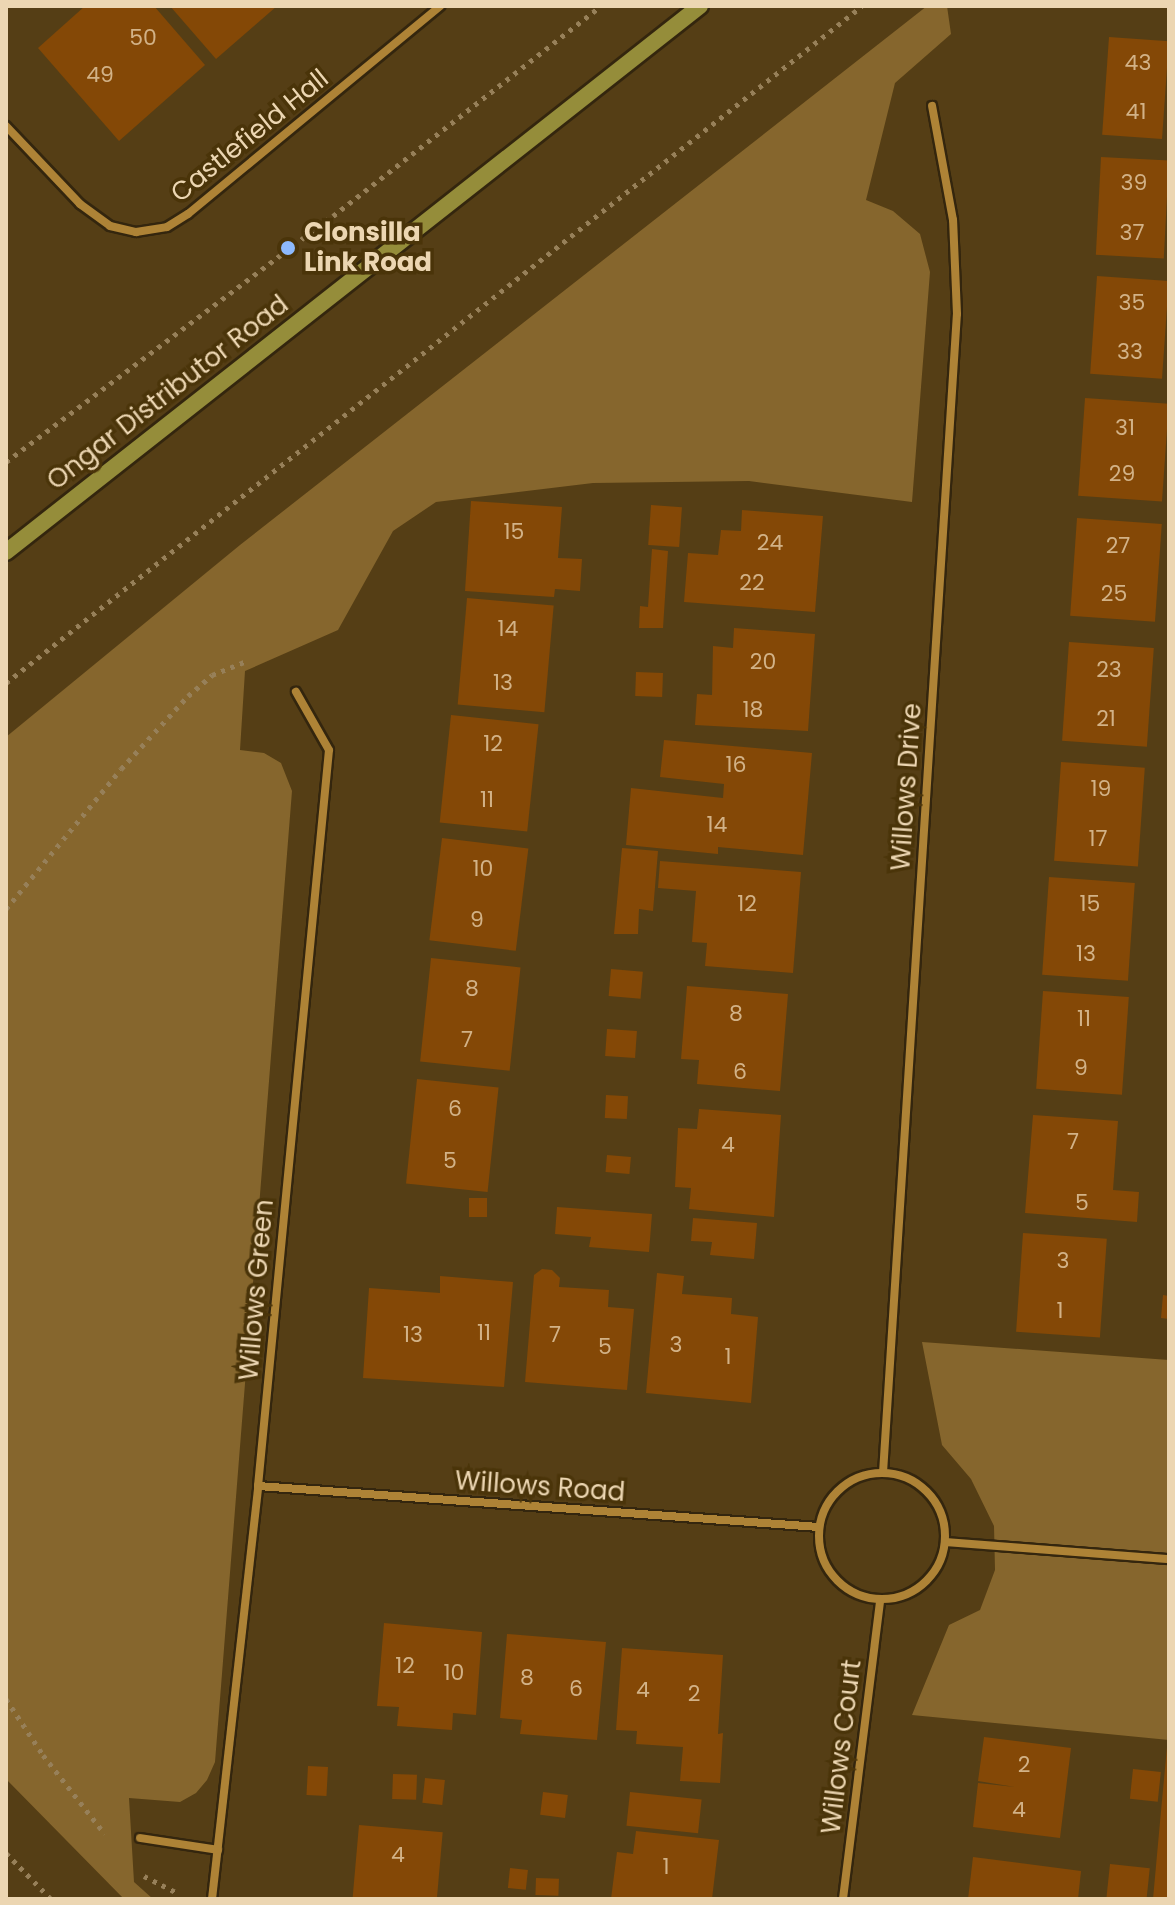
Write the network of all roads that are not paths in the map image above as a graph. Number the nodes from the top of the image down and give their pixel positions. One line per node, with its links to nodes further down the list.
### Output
1 (440, 6): 4 (street, Castlefield Hall)
2 (700, 6): 5 (street, Ongar Distributor Road)
3 (932, 106): 7 (street, Willows Drive)
4 (6, 126)
5 (6, 552)
6 (296, 692): 8 (street, Willows Green)
7 (883, 1473): 9 (street); 10 (street)
8 (258, 1486): 9 (street, Willows Road); 14 (street, Willows Green)
9 (819, 1527): 12 (street)
10 (946, 1542): 11 (street); 12 (street)
11 (1169, 1559)
12 (880, 1600): 16 (street, Willows Court)
13 (140, 1838): 14 (street)
14 (218, 1850): 15 (street, Willows Green)
15 (212, 1899)
16 (843, 1899)

